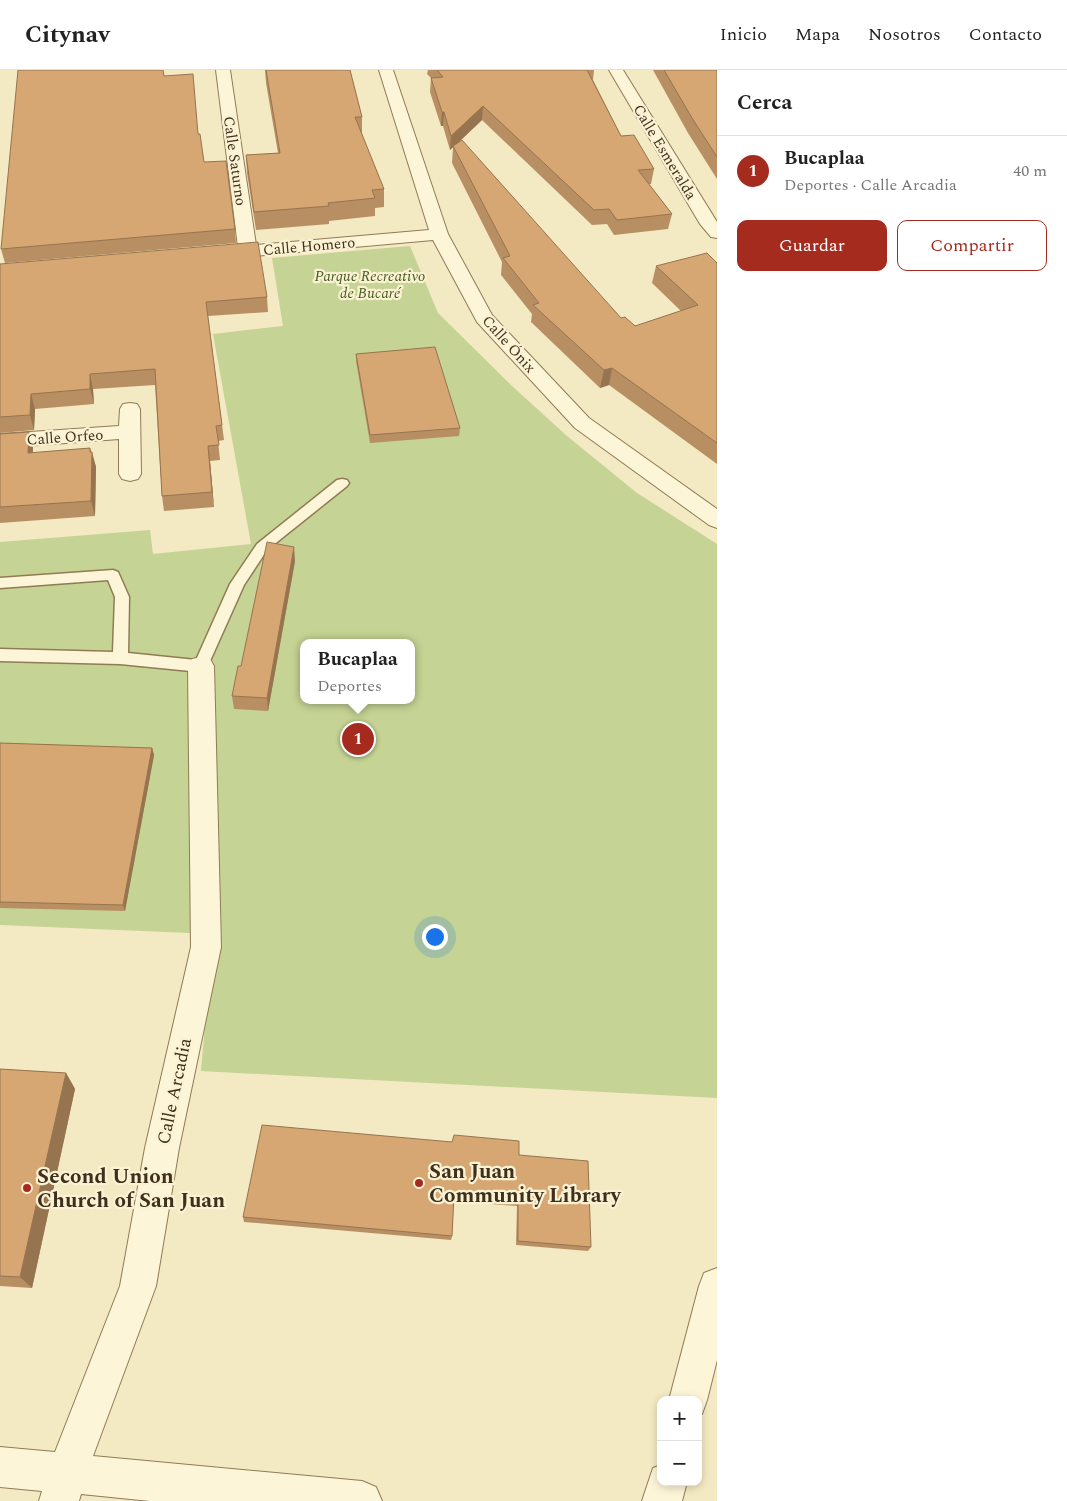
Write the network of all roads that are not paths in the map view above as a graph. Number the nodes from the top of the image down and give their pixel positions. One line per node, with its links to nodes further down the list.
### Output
1 (222, 70): 6 (street, Calle Saturno)
2 (386, 70): 5 (street, Calle Ónix)
3 (616, 70): 4 (street, Calle Esmeralda)
4 (717, 233)
5 (439, 234): 6 (street, Calle Homero); 13 (street, Calle Ónix)
6 (248, 251): 7 (street, Calle Homero)
7 (208, 255)
8 (130, 409): 9 (street, Calle Orfeo)
9 (130, 432): 10 (street, Calle Orfeo); 11 (street, Calle Orfeo)
10 (0, 441)
11 (130, 474)
12 (342, 483): 17 (lane)
13 (717, 520)
14 (0, 583): 16 (lane)
15 (0, 655): 16 (lane)
16 (120, 658): 17 (lane)
17 (201, 666): 21 (street, Calle Arcadia)
18 (717, 1286): 19 (street)
19 (689, 1396)
20 (0, 1466): 21 (street)
21 (63, 1486): 23 (street)
22 (665, 1486): 24 (street)
23 (362, 1501)
24 (662, 1501)

